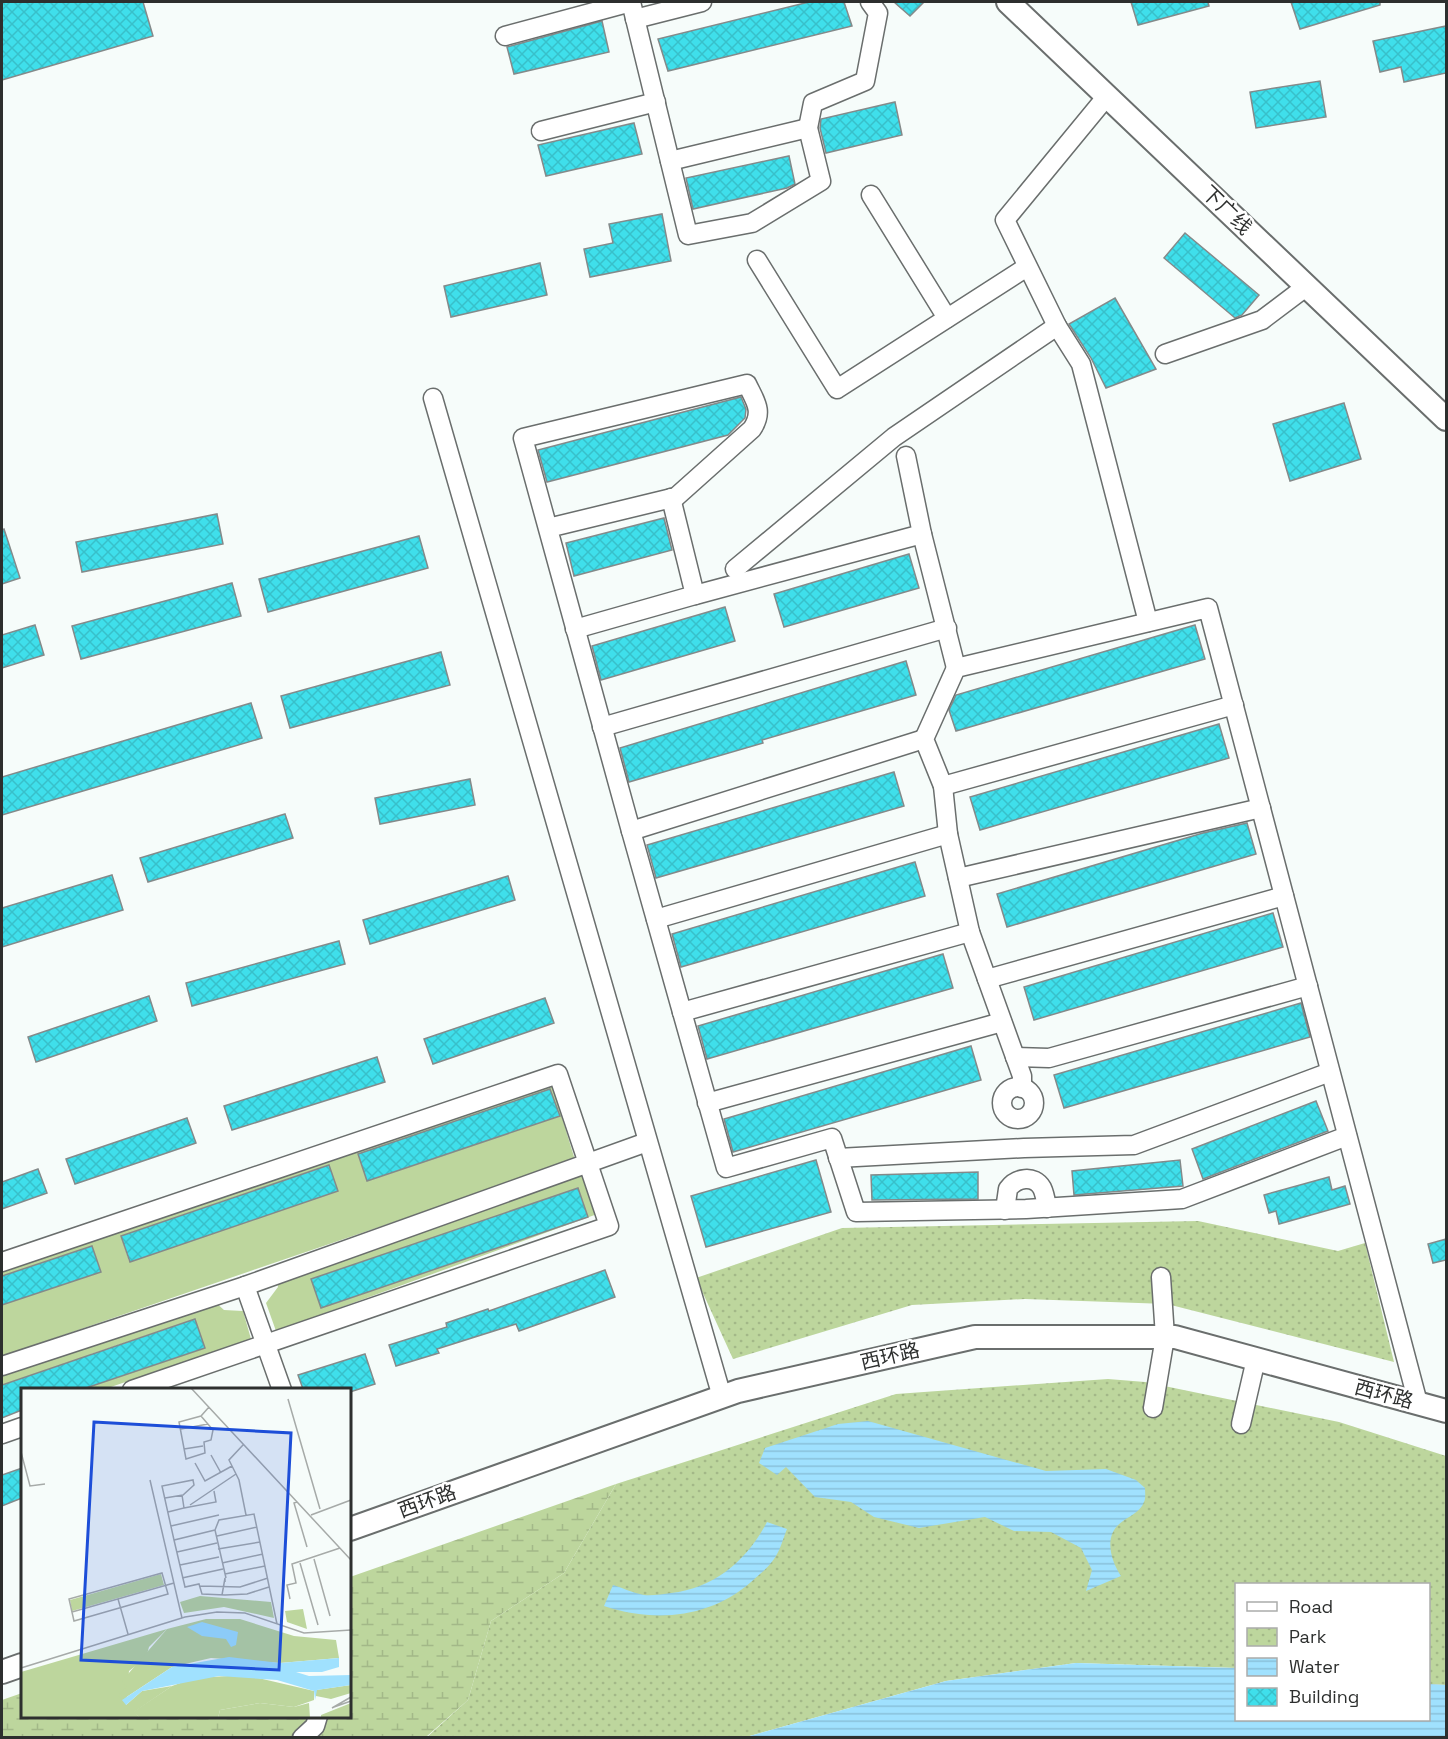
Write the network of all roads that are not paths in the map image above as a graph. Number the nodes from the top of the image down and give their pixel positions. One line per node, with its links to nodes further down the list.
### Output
1 (702, 2): 4 (street)
2 (870, 2): 8 (street)
3 (1008, 2): 6 (main road, 下广线)
4 (632, 7): 5 (street); 7 (street)
5 (505, 36)
6 (1107, 96): 13 (street); 14 (main road, 下广线)
7 (656, 102): 9 (street); 10 (street)
8 (808, 128): 10 (street); 10 (street)
9 (541, 132)
10 (670, 161)
11 (871, 195): 15 (street)
12 (757, 260): 15 (street)
13 (1028, 267): 15 (street); 16 (street)
14 (1306, 286): 17 (street); 19 (main road, 下广线)
15 (947, 318)
16 (1057, 326): 24 (street); 26 (street)
17 (1165, 354)
18 (434, 398): 49 (street)
19 (1446, 419)
20 (906, 456): 23 (street)
21 (671, 498): 22 (street); 22 (street); 25 (street)
22 (548, 528): 28 (street)
23 (922, 534): 25 (street); 27 (street)
24 (735, 569)
25 (694, 595): 28 (street)
26 (1148, 622): 29 (street); 30 (street)
27 (947, 628): 29 (street); 31 (street)
28 (575, 629): 31 (street)
29 (956, 668): 32 (street)
30 (1234, 705): 33 (street); 34 (street)
31 (602, 727): 35 (street)
32 (924, 739): 33 (street); 35 (street)
33 (943, 786): 36 (street)
34 (1261, 808): 37 (street); 38 (street)
35 (631, 831): 39 (street)
36 (948, 834): 37 (street); 39 (street)
37 (958, 878): 40 (street)
38 (1284, 896): 41 (street); 42 (street)
39 (656, 919): 43 (street)
40 (970, 932): 41 (street); 43 (street)
41 (987, 979): 44 (street)
42 (1308, 987): 45 (street); 46 (street)
43 (682, 1012): 47 (street)
44 (1002, 1022): 45 (street); 47 (street)
45 (1015, 1057): 50 (street)
46 (1330, 1072): 48 (street); 50 (street)
47 (708, 1103): 51 (street)
48 (1347, 1136): 54 (street); 66 (street)
49 (647, 1142): 52 (street); 65 (street)
50 (1024, 1148): 51 (street); 53 (street)
51 (838, 1158): 55 (street)
52 (588, 1163): 56 (street); 58 (street); 60 (street)
53 (1025, 1178): 54 (street); 55 (street)
54 (1047, 1208): 55 (street)
55 (1005, 1210)
56 (2, 1262)
57 (1161, 1277): 59 (street)
58 (245, 1286): 60 (street); 62 (street)
59 (1165, 1337): 61 (main road, 西环路); 65 (main road, 西环路); 67 (street)
60 (266, 1344): 63 (street); 64 (street)
61 (1256, 1359): 66 (main road, 西环路); 69 (street)
62 (2, 1366)
63 (135, 1388)
64 (282, 1388)
65 (722, 1397): 72 (main road, 西环路)
66 (1418, 1403): 68 (main road, 西环路)
67 (1153, 1408)
68 (1446, 1411)
69 (1241, 1424)
70 (21, 1427): 71 (street)
71 (2, 1434)
72 (351, 1529)
73 (21, 1665): 74 (main road)
74 (2, 1672)
75 (317, 1718): 76 (street)
76 (302, 1737)

